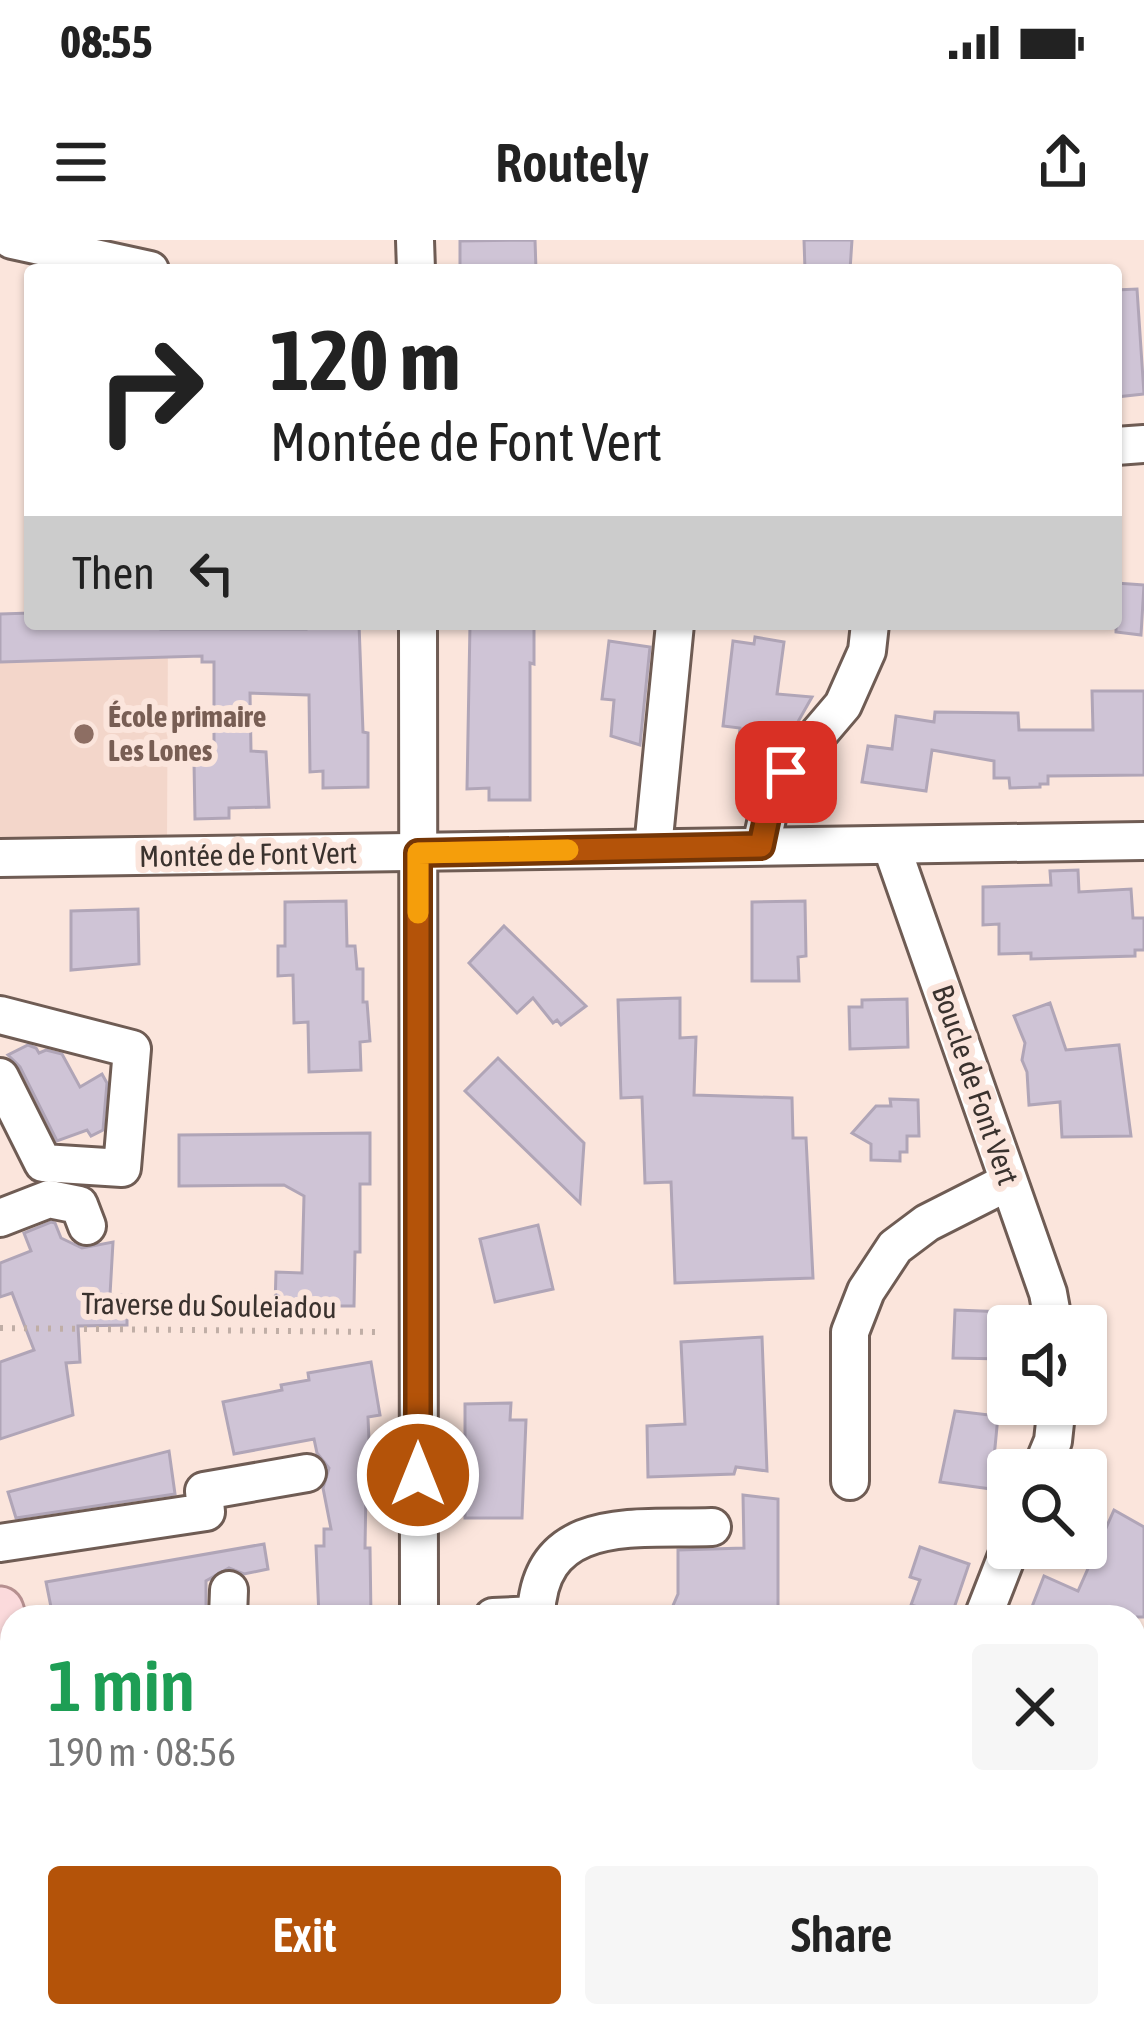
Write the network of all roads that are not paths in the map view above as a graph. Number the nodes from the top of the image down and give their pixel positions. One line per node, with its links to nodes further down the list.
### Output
1 (12, 240): 2 (street)
2 (122, 264)
3 (418, 630): 10 (street)
4 (674, 630): 9 (street)
5 (869, 630): 8 (street)
6 (1144, 841): 7 (street, Montée de Font Vert)
7 (891, 845): 8 (street, Montée de Font Vert); 14 (street, Boucle de Font Vert)
8 (761, 846): 9 (street, Montée de Font Vert)
9 (652, 848): 10 (street, Montée de Font Vert)
10 (418, 853): 11 (street, Montée de Font Vert); 23 (street)
11 (0, 858)
12 (0, 1016): 13 (street)
13 (0, 1077)
14 (1008, 1182): 17 (street, Boucle de Font Vert); 19 (street)
15 (0, 1217): 16 (street)
16 (88, 1226)
17 (1050, 1305)
18 (307, 1473): 21 (street)
19 (850, 1481)
20 (712, 1527): 24 (street)
21 (0, 1543)
22 (1001, 1569): 25 (street)
23 (419, 1605)
24 (536, 1605)
25 (987, 1605)

